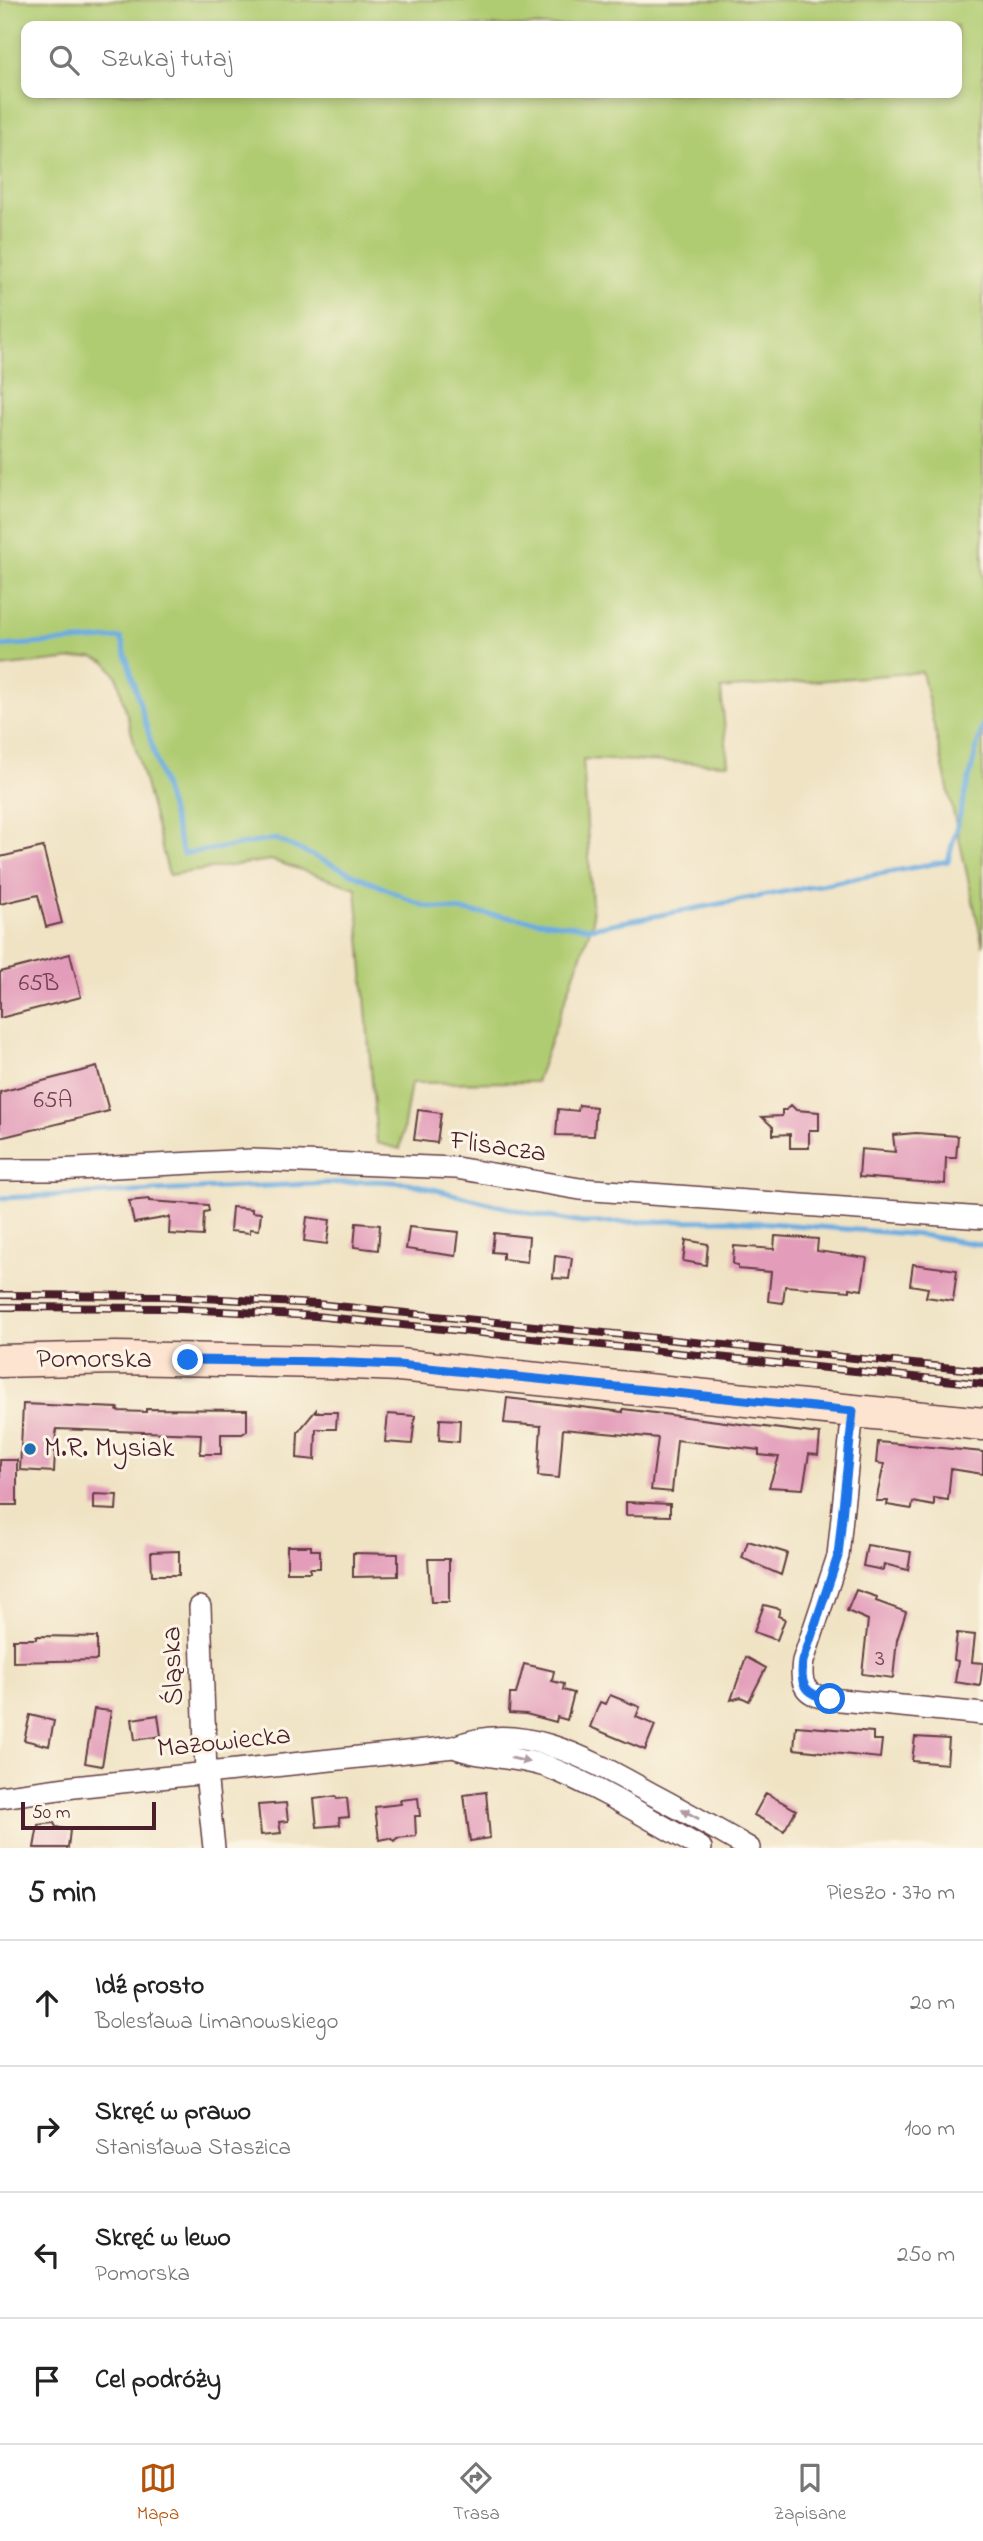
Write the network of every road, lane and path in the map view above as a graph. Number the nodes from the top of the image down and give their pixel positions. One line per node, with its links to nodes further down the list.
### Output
1 (3, 1172): 2 (street, Flisacza)
2 (982, 1215)
3 (0, 1361): 4 (street, Pomorska)
4 (853, 1411): 5 (street, Pomorska); 7 (street)
5 (983, 1424)
6 (200, 1607): 9 (street, Śląska)
7 (983, 1714)
8 (454, 1747): 9 (street, Mazowiecka); 12 (street, Mazowiecka, one-way to 12); 13 (street, Mazowiecka, one-way to 8)
9 (206, 1773): 10 (street, Mazowiecka); 11 (street, Śląska)
10 (0, 1797)
11 (214, 1848)
12 (701, 1848)
13 (749, 1848)

